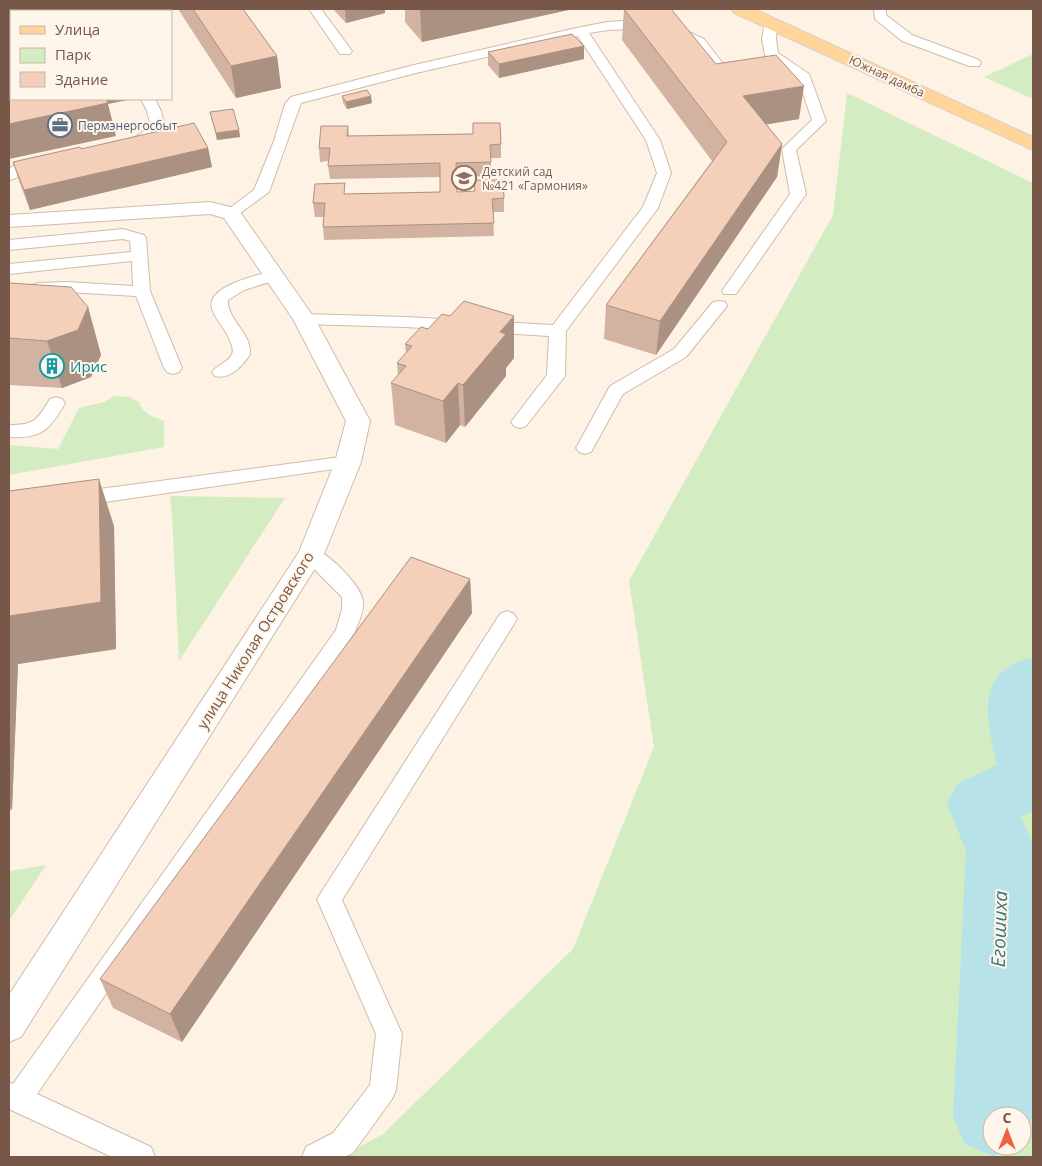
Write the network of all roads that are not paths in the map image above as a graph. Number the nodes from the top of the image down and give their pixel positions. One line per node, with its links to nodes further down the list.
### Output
1 (315, 9): 6 (lane)
2 (740, 9): 4 (main road, Южная дамба)
3 (880, 9): 7 (lane)
4 (772, 16): 10 (main road, Южная дамба); 11 (main road, Южная дамба); 22 (lane)
5 (581, 32): 8 (lane); 15 (lane); 26 (lane)
6 (345, 51)
7 (974, 63)
8 (729, 81)
9 (148, 100): 12 (lane)
10 (1033, 128)
11 (1033, 144)
12 (119, 148)
13 (55, 162): 14 (lane)
14 (12, 172)
15 (231, 213): 16 (street); 20 (street, улица Николая Островского)
16 (9, 221)
17 (9, 245): 18 (lane)
18 (139, 256): 19 (lane); 21 (lane)
19 (9, 269)
20 (273, 276): 25 (street, улица Николая Островского); 28 (lane)
21 (142, 291): 23 (lane); 27 (lane)
22 (730, 291)
23 (9, 296)
24 (720, 306): 32 (lane)
25 (304, 319): 26 (lane); 33 (street, улица Николая Островского)
26 (558, 331): 30 (lane)
27 (173, 368)
28 (221, 372)
29 (56, 403): 31 (lane)
30 (520, 422)
31 (9, 431)
32 (585, 448)
33 (348, 462): 34 (lane); 35 (street, улица Николая Островского)
34 (57, 501)
35 (311, 554): 37 (street, улица Николая Островского); 38 (lane)
36 (507, 619): 40 (lane)
37 (9, 1025)
38 (13, 1097): 39 (lane)
39 (141, 1157)
40 (316, 1157)

